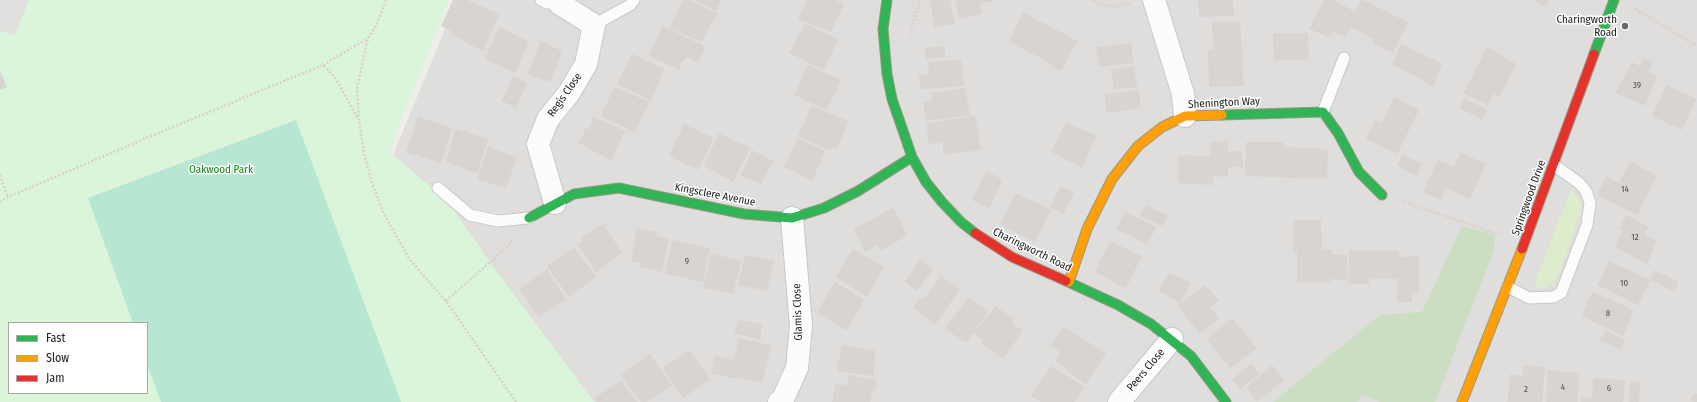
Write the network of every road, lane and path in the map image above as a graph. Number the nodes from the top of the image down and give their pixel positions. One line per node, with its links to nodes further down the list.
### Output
1 (386, 0): 10 (path)
2 (634, 0): 9 (lane)
3 (887, 0): 17 (street, Charingworth Road)
4 (1090, 0): 7 (path)
5 (1614, 0): 18 (street, Springwood Drive)
6 (553, 1): 9 (street)
7 (1144, 1): 15 (street)
8 (1631, 7): 11 (path)
9 (594, 26): 24 (street, Regis Close)
10 (368, 38): 13 (path); 16 (path)
11 (1697, 46)
12 (1344, 58): 14 (lane)
13 (323, 65): 16 (path); 22 (path)
14 (1323, 112): 15 (street, Shenington Way); 21 (street)
15 (1185, 116): 28 (street, Shenington Way)
16 (359, 121): 30 (path)
17 (912, 157): 26 (street, Kingsclere Avenue); 28 (street, Charingworth Road)
18 (1554, 165): 27 (street, Springwood Drive); 29 (lane)
19 (0, 175): 22 (path)
20 (438, 188): 25 (lane)
21 (1382, 195): 27 (path)
22 (8, 197): 23 (path)
23 (0, 202)
24 (554, 203): 25 (street, Kingsclere Avenue); 26 (street, Kingsclere Avenue)
25 (529, 218): 30 (path)
26 (792, 218): 33 (street, Glamis Close)
27 (1524, 244): 29 (street, Springwood Drive)
28 (1069, 282): 31 (street, Charingworth Road)
29 (1508, 287): 36 (street, Springwood Drive)
30 (446, 301): 32 (path)
31 (1172, 339): 34 (street, Peers Close); 35 (street, Charingworth Road)
32 (516, 402)
33 (779, 402)
34 (1120, 402)
35 (1226, 402)
36 (1462, 402)

